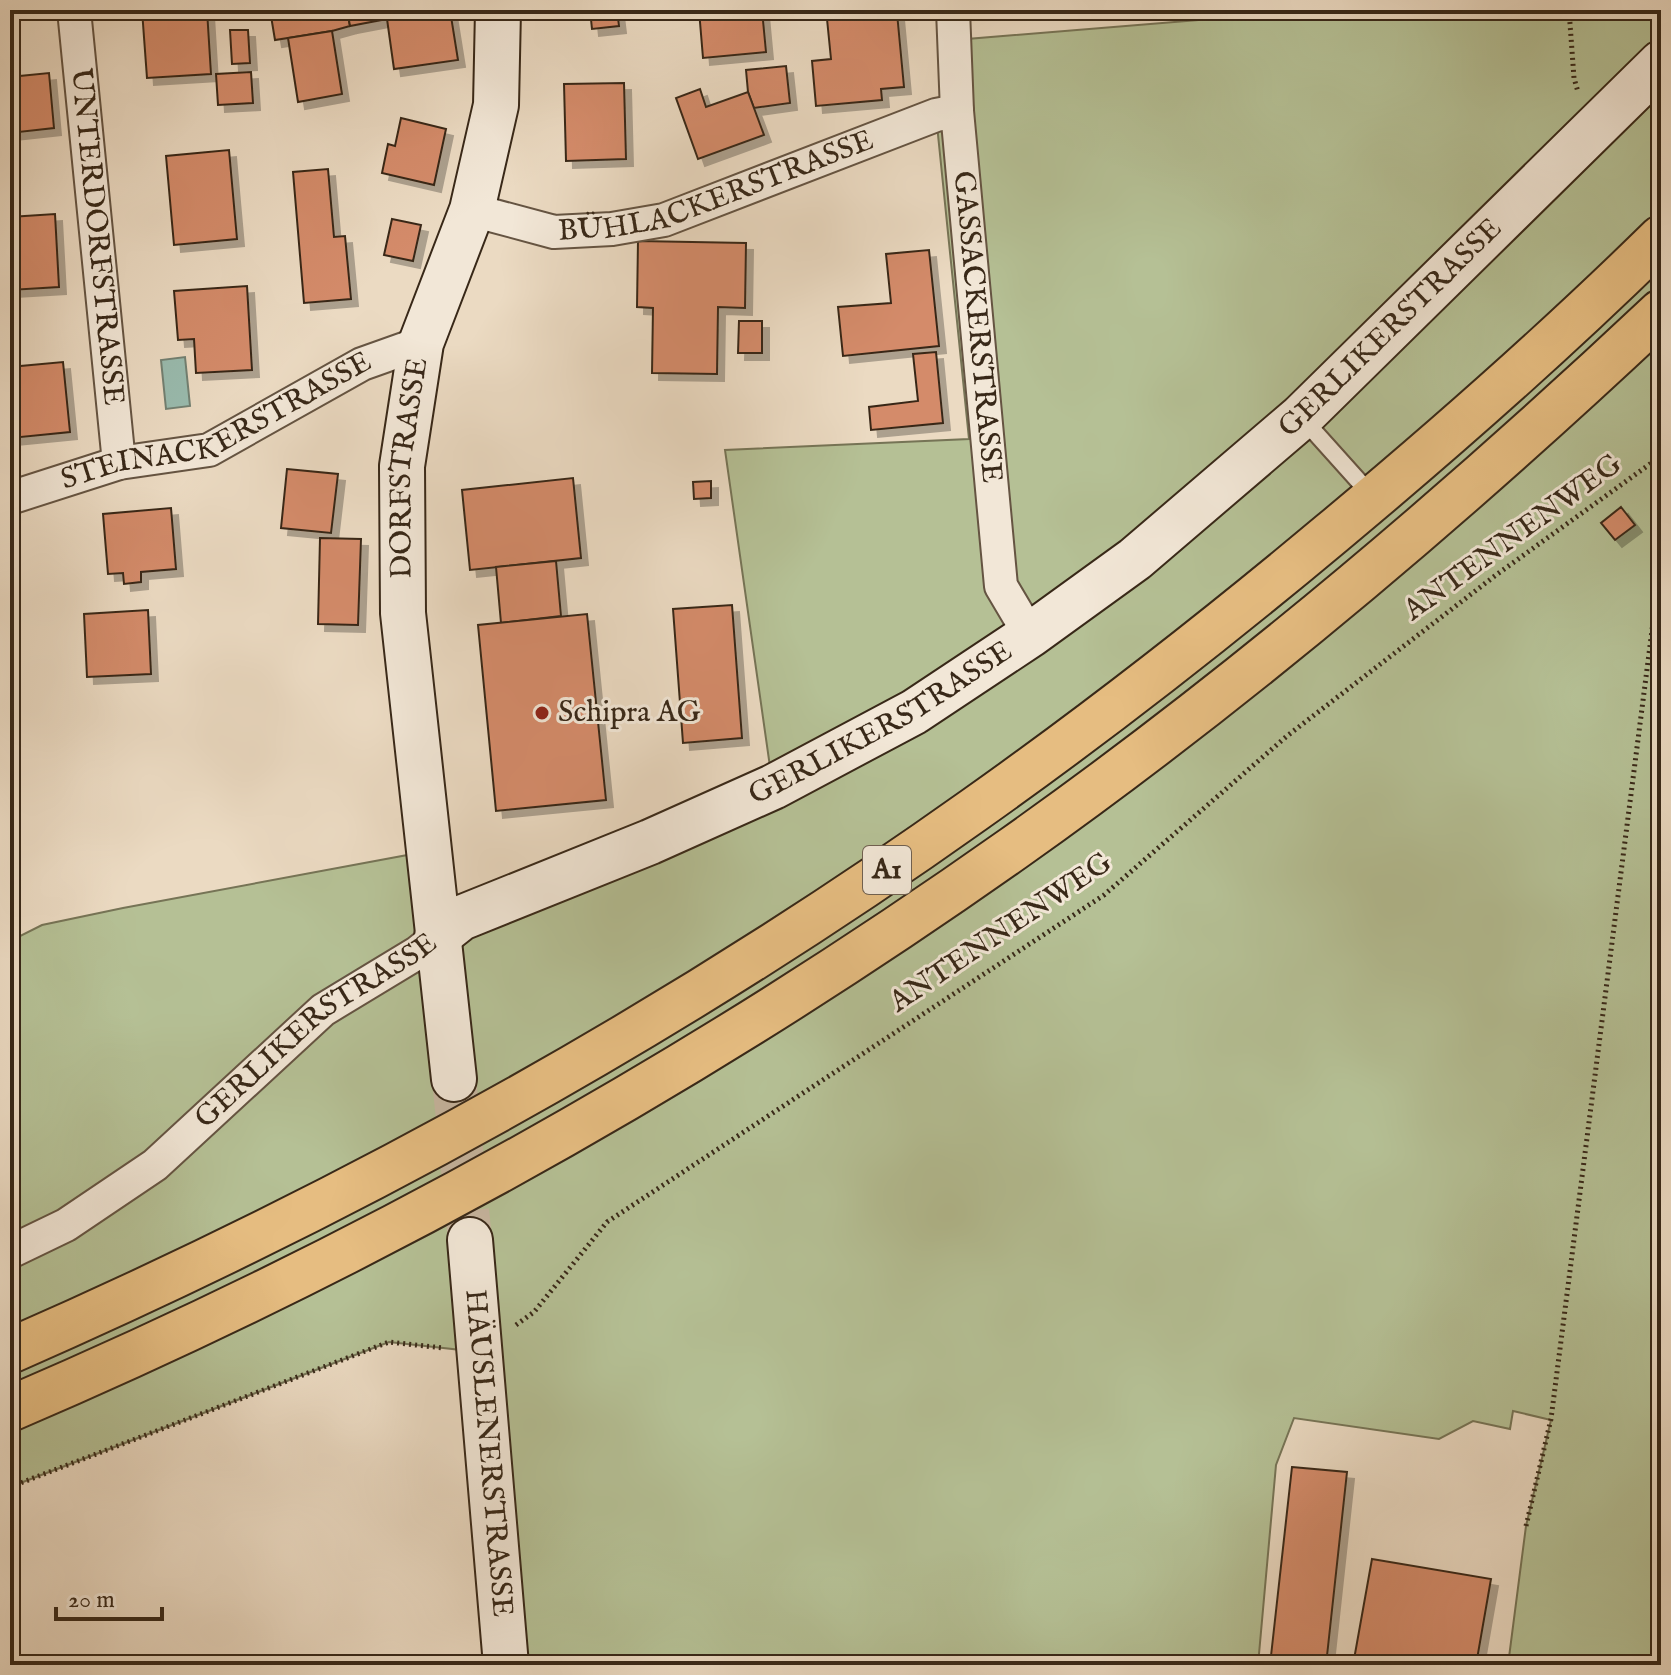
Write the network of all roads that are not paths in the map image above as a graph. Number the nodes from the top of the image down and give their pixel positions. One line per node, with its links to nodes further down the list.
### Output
1 (74, 10): 11 (street, UNTERDORFSTRASSE)
2 (498, 10): 6 (street, DORFSTRASSE)
3 (953, 10): 5 (street, GASSACKERSTRASSE)
4 (1661, 63): 10 (street, GERLIKERSTRASSE)
5 (957, 111): 6 (street, BÜHLACKERSTRASSE); 14 (street, GASSACKERSTRASSE)
6 (472, 210): 9 (street, DORFSTRASSE)
7 (1661, 238): 13 (highway, A1)
8 (1661, 312): 20 (highway, A1)
9 (421, 343): 11 (street, STEINACKERSTRASSE); 15 (street, DORFSTRASSE)
10 (1301, 417): 13 (lane); 14 (street, GERLIKERSTRASSE)
11 (119, 463): 12 (street, STEINACKERSTRASSE)
12 (10, 498)
13 (1374, 498): 19 (highway, A1)
14 (1030, 635): 15 (street, GERLIKERSTRASSE)
15 (437, 937): 16 (street); 18 (street, GERLIKERSTRASSE)
16 (454, 1079)
17 (470, 1240): 21 (street, HÄUSLENERSTRASSE)
18 (10, 1252)
19 (10, 1351)
20 (10, 1409)
21 (506, 1665)

